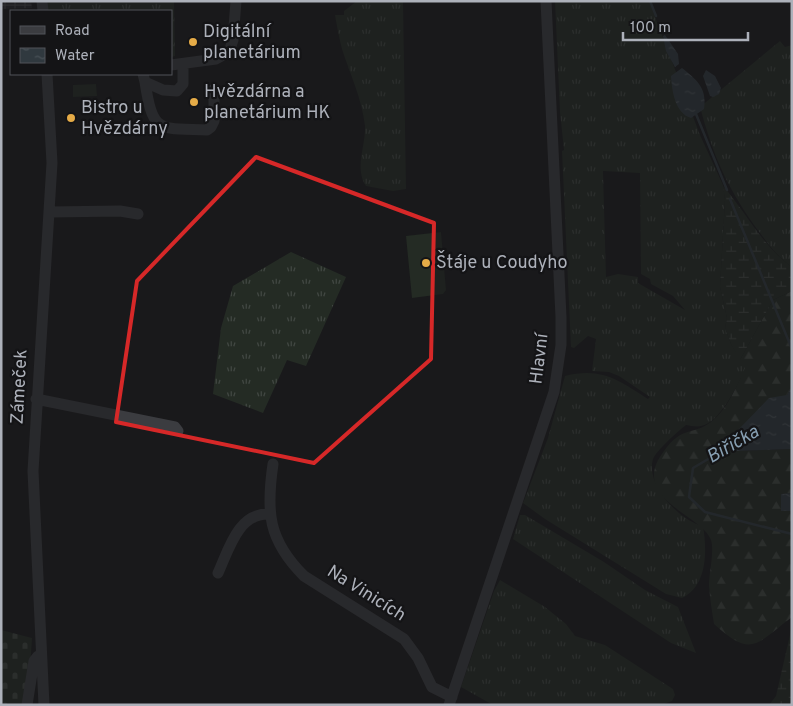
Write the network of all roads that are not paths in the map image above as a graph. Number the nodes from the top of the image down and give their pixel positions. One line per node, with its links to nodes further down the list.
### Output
1 (236, 1): 3 (street)
2 (546, 1): 15 (street, Hlavní)
3 (177, 65): 5 (street)
4 (49, 75): 7 (street, Zámeček)
5 (144, 78): 6 (street)
6 (214, 89)
7 (50, 212): 8 (street); 9 (street, Zámeček)
8 (138, 214)
9 (36, 399): 10 (street); 14 (street, Zámeček)
10 (178, 428)
11 (273, 464): 12 (street, Na Vinicích)
12 (269, 514): 13 (street); 15 (street, Na Vinicích)
13 (218, 573)
14 (41, 651): 16 (street); 17 (street, Zámeček)
15 (450, 701)
16 (27, 705)
17 (44, 705)

